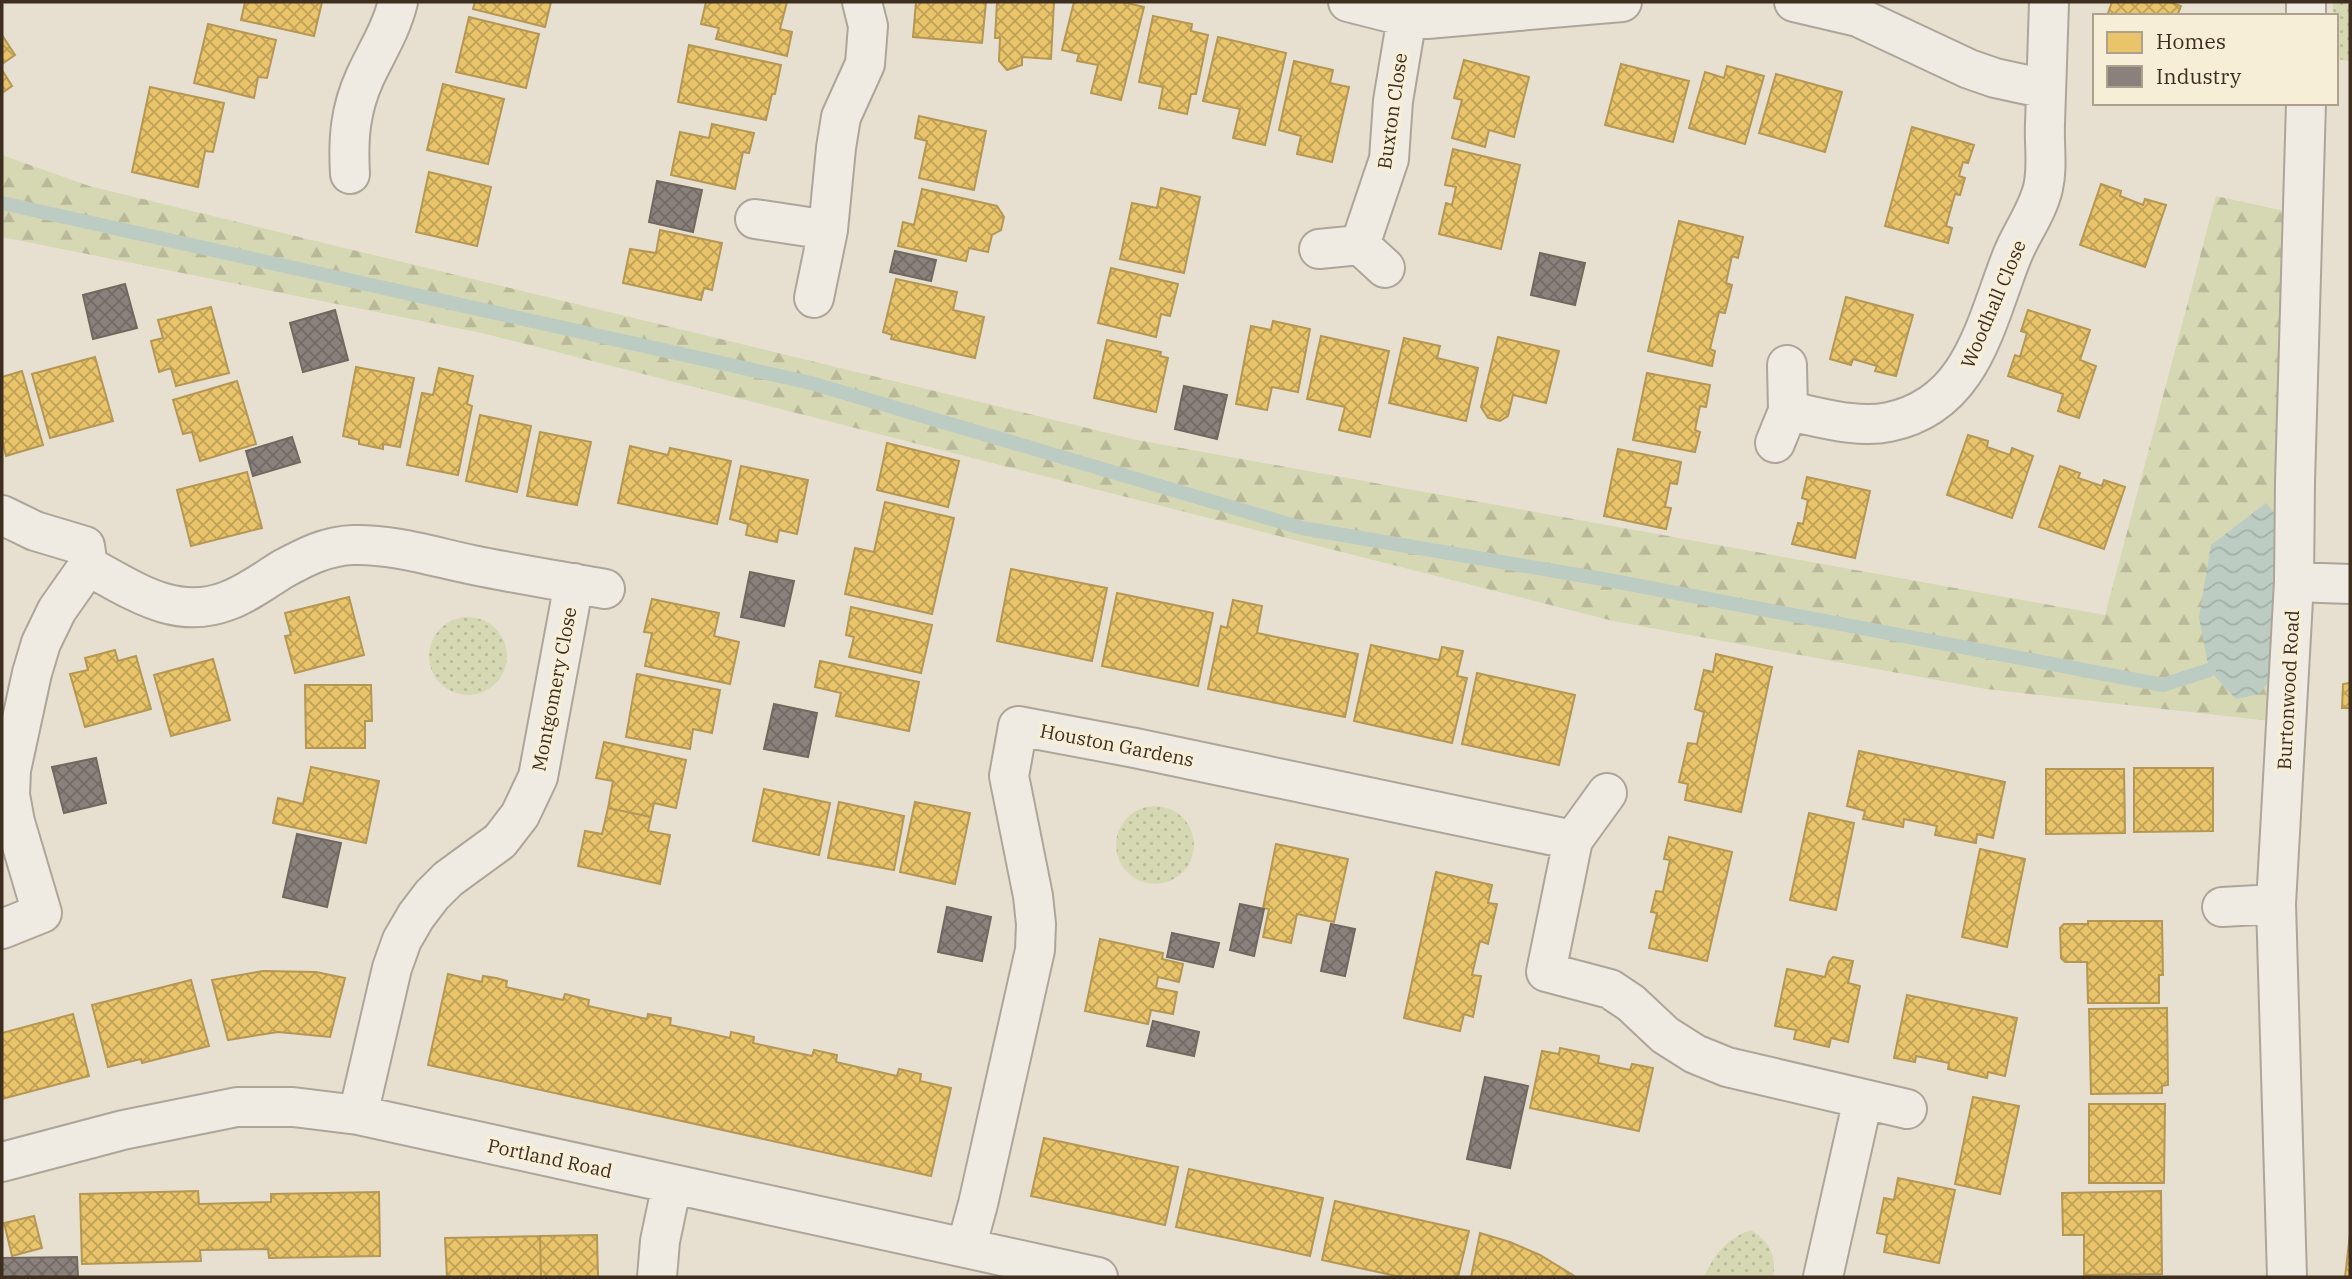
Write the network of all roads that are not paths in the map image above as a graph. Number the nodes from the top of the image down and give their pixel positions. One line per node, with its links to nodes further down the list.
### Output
1 (398, 2): 10 (street)
2 (862, 2): 12 (street)
3 (1348, 2): 7 (street)
4 (1622, 2): 7 (street)
5 (1794, 2): 8 (street)
6 (2049, 2): 8 (street, Woodhall Close)
7 (1406, 17): 13 (street, Buxton Close)
8 (2046, 89): 15 (street, Woodhall Close)
9 (2306, 105): 18 (street, Burtonwood Road)
10 (350, 174)
11 (755, 219): 12 (street)
12 (828, 230): 14 (street)
13 (1319, 249)
14 (814, 298)
15 (1787, 365)
16 (2, 514): 17 (street, Montgomery Close)
17 (88, 566): 24 (street); 27 (street, Montgomery Close)
18 (2294, 582): 19 (street); 22 (street, Burtonwood Road)
19 (2350, 584)
20 (1608, 793): 21 (street)
21 (1573, 840): 25 (street); 30 (street, Houston Gardens)
22 (2276, 904): 23 (street); 34 (street, Burtonwood Road)
23 (2222, 907)
24 (2, 929)
25 (1863, 1099): 26 (street); 33 (street)
26 (1908, 1109)
27 (358, 1115): 28 (street, Portland Road); 29 (street, Portland Road)
28 (2, 1162)
29 (672, 1184): 30 (street, Portland Road); 31 (street)
30 (966, 1248): 32 (street, Portland Road)
31 (657, 1277)
32 (1098, 1277)
33 (1823, 1277)
34 (2287, 1277)

